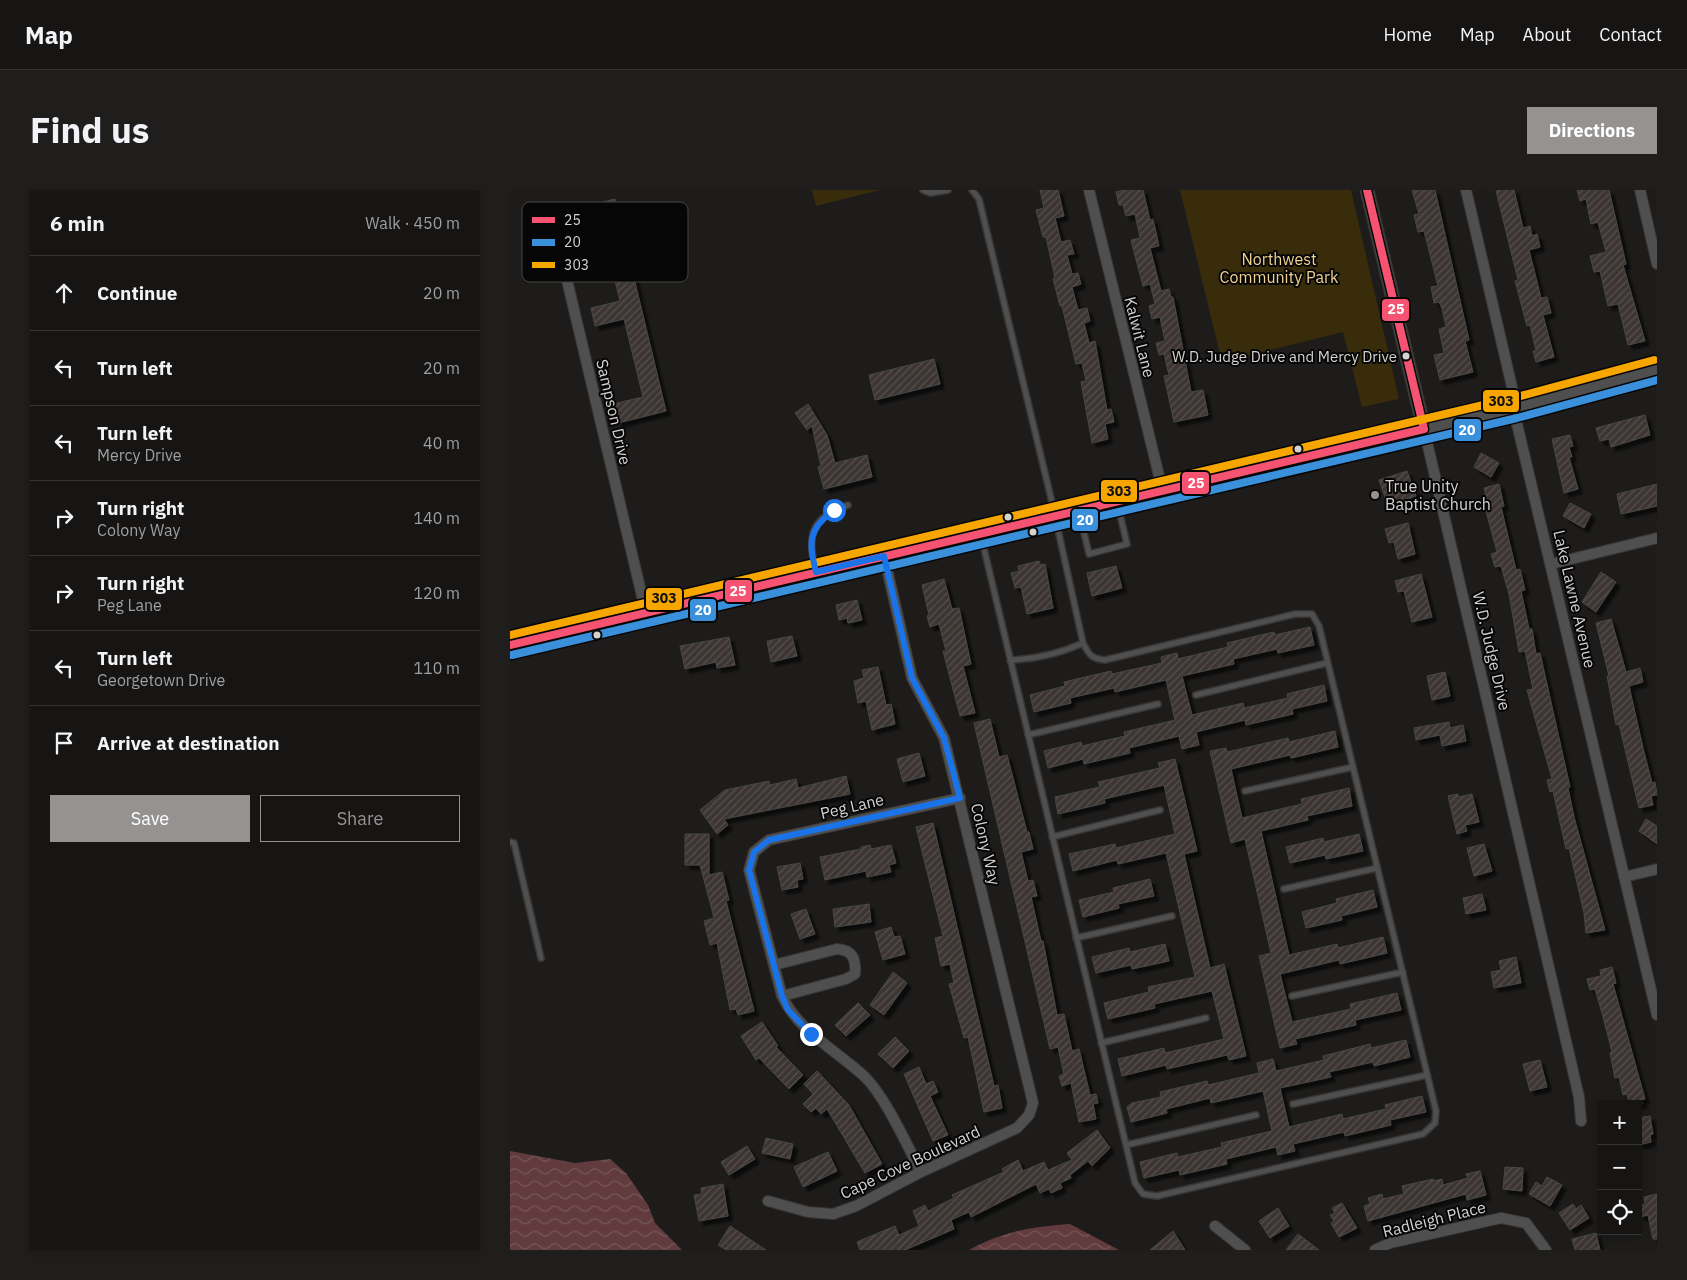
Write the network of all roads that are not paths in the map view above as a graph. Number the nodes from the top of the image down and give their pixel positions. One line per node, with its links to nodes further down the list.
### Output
1 (923, 190): 2 (lane)
2 (948, 190)
3 (972, 190): 17 (lane)
4 (1089, 190): 13 (street, Kalwit Lane)
5 (1367, 190): 12 (street, W.D. Judge Drive)
6 (1466, 190): 11 (street, Lake Lawne Avenue)
7 (1640, 190): 8 (street)
8 (1657, 264)
9 (567, 282): 23 (street, Sampson Drive)
10 (1657, 370): 11 (street)
11 (1515, 408): 12 (street); 21 (street, Lake Lawne Avenue)
12 (1424, 429): 13 (street); 55 (street, W.D. Judge Drive)
13 (1163, 492): 14 (street)
14 (1117, 502): 16 (street); 16 (lane)
15 (848, 506): 22 (lane)
16 (1078, 511): 17 (street)
17 (1054, 517): 18 (street); 24 (lane)
18 (980, 534): 20 (street); 26 (lane)
19 (1657, 538): 21 (street)
20 (884, 556): 22 (street); 33 (street, Colony Way)
21 (1551, 564): 39 (street, Lake Lawne Avenue)
22 (816, 572): 23 (street)
23 (646, 613): 25 (street)
24 (1084, 644): 26 (lane); 27 (lane)
25 (510, 646)
26 (1010, 660): 30 (lane)
27 (1328, 663): 28 (lane); 31 (lane)
28 (1196, 695)
29 (1158, 704): 30 (lane)
30 (1028, 735): 35 (lane)
31 (1353, 767): 32 (lane); 37 (lane)
32 (1245, 791)
33 (960, 798): 44 (street, Peg Lane); 53 (street, Colony Way)
34 (1160, 810): 35 (lane)
35 (1052, 837): 42 (lane)
36 (510, 842): 43 (lane)
37 (1377, 868): 40 (lane); 45 (lane)
38 (1657, 869): 39 (street)
39 (1624, 877): 48 (street, Lake Lawne Avenue)
40 (1284, 889)
41 (1172, 916): 42 (lane)
42 (1076, 938): 50 (lane)
43 (541, 958)
44 (774, 965): 46 (street); 46 (street)
45 (1402, 972): 47 (lane); 51 (lane)
46 (782, 996): 57 (street)
47 (1292, 996)
48 (1657, 1015)
49 (1206, 1018): 50 (lane)
50 (1101, 1043): 56 (lane)
51 (1427, 1074): 52 (lane); 56 (lane)
52 (1293, 1104)
53 (1029, 1115): 57 (street, Cape Cove Boulevard)
54 (1256, 1115): 56 (lane)
55 (1581, 1121)
56 (1126, 1145)
57 (921, 1172): 58 (street, Cape Cove Boulevard)
58 (768, 1200)
59 (1215, 1226): 60 (street)
60 (1245, 1250)
61 (1375, 1250): 62 (street, Radleigh Place)
62 (1546, 1250)

